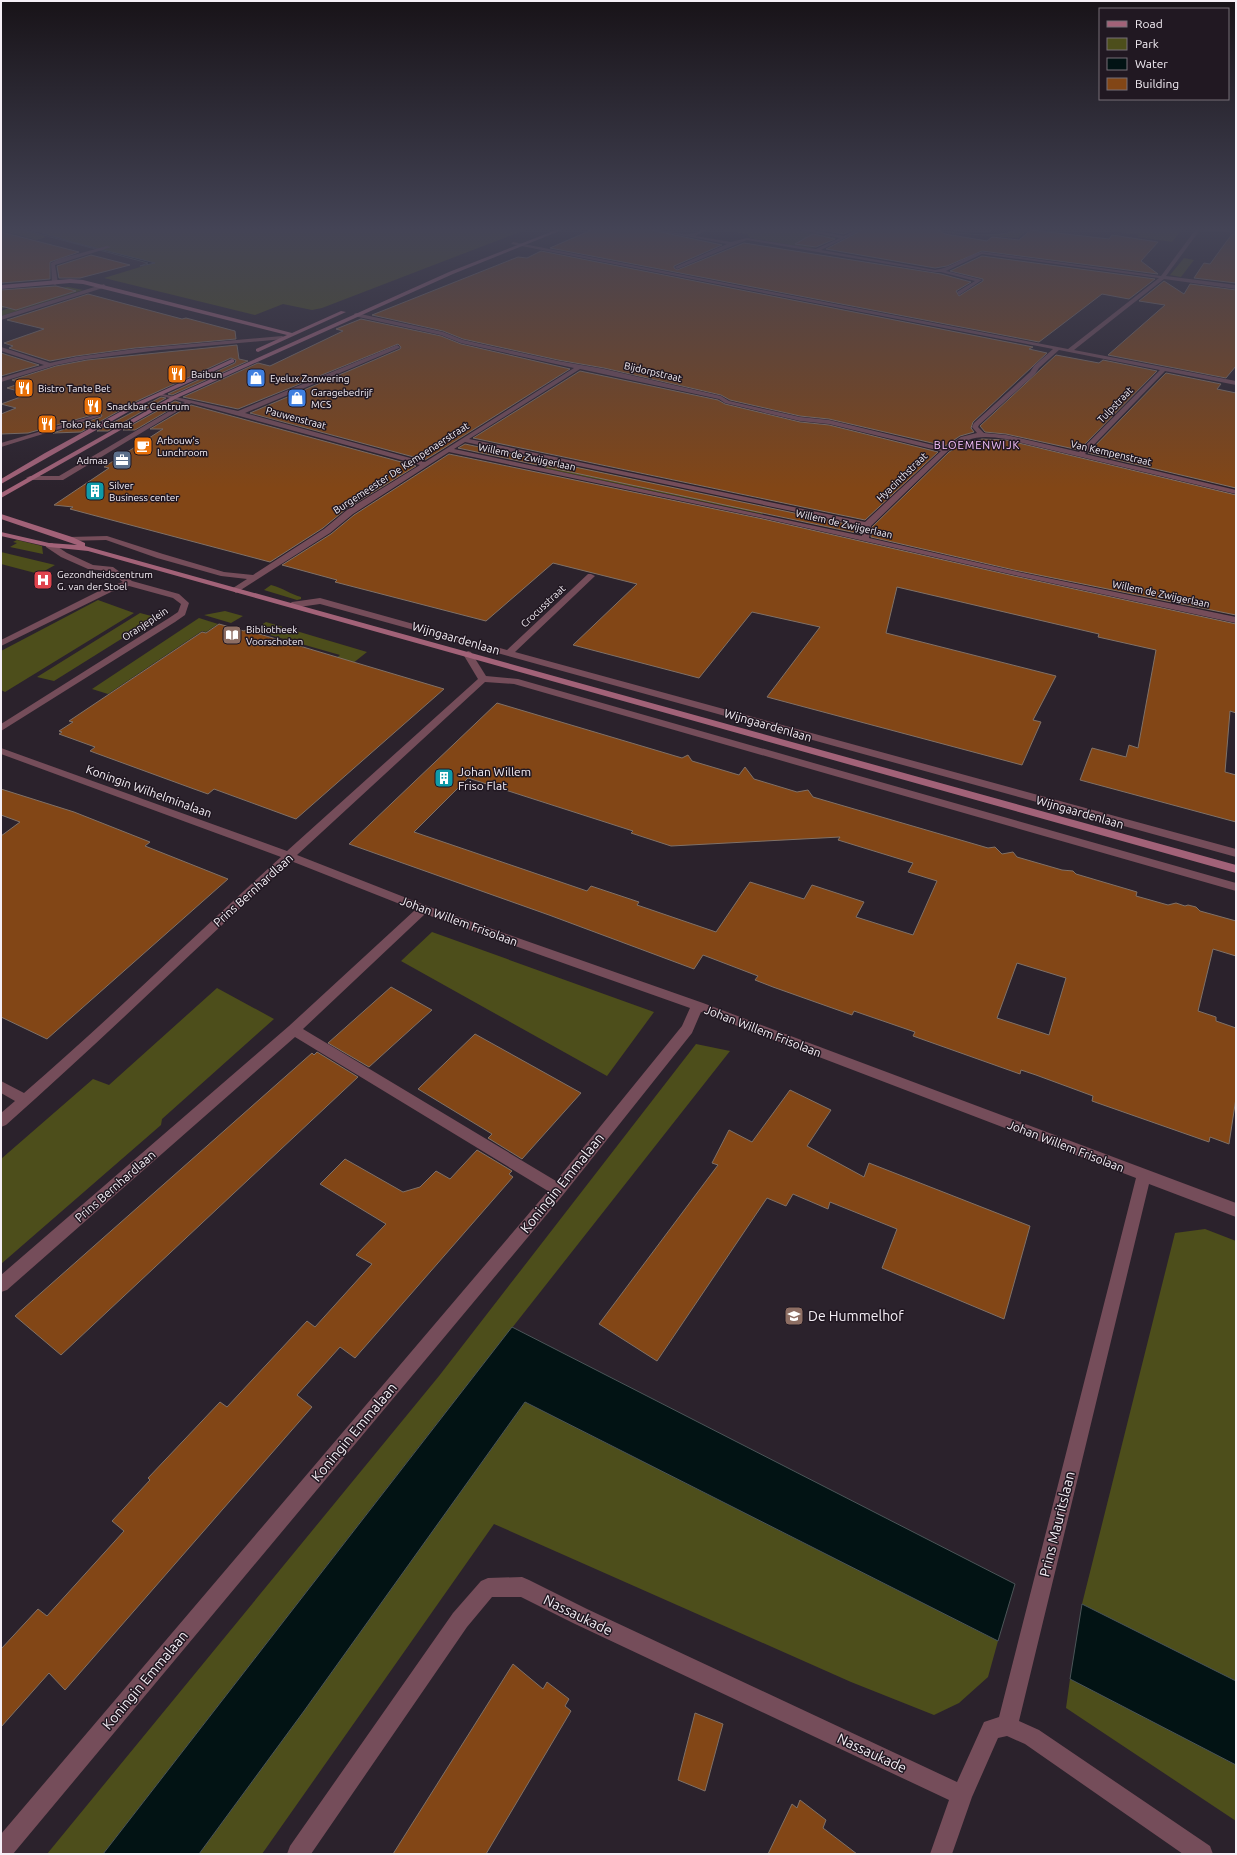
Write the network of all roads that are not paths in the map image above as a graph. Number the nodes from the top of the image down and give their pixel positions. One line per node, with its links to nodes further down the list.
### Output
1 (12, 315): 7 (street)
2 (214, 315): 8 (main road)
3 (336, 315): 8 (main road)
4 (356, 315): 9 (main road); 18 (street, Bijdorpstraat)
5 (886, 315): 12 (street)
6 (1115, 315): 14 (street)
7 (1, 318)
8 (289, 334): 9 (main road); 10 (main road)
9 (305, 337): 23 (main road)
10 (282, 338): 15 (main road); 17 (street)
11 (397, 347): 25 (street)
12 (1058, 348): 14 (street); 27 (street)
13 (1, 349): 17 (street)
14 (1069, 351): 19 (street)
15 (253, 352)
16 (240, 358): 22 (main road)
17 (51, 365): 20 (street)
18 (579, 367): 28 (street, Burgemeester De Kempenaerstraat); 31 (street, Bijdorpstraat)
19 (1164, 369): 21 (street); 32 (street, Tulpstraat)
20 (1, 380)
21 (1236, 383)
22 (160, 394): 23 (street, Pauwenstraat); 35 (main road)
23 (175, 397): 24 (street, Pauwenstraat); 34 (main road)
24 (191, 401): 25 (street, Pauwenstraat); 34 (street)
25 (239, 413): 33 (street, Pauwenstraat)
26 (98, 416): 29 (street)
27 (982, 435): 31 (street, Hyacinthstraat); 32 (street, Van Kempenstraat)
28 (463, 440): 30 (street, Burgemeester De Kempenaerstraat); 39 (street, Willem de Zwijgerlaan)
29 (1, 445)
30 (448, 450): 33 (street, Burgemeester De Kempenaerstraat); 42 (street, Willem de Zwijgerlaan)
31 (946, 450): 39 (street, Hyacinthstraat)
32 (1081, 454): 36 (street, Van Kempenstraat)
33 (425, 464): 46 (street, Burgemeester De Kempenaerstraat)
34 (30, 478): 37 (main road)
35 (1, 482)
36 (1236, 492)
37 (1, 496)
38 (1, 516): 41 (main road, Wijngaardenlaan)
39 (867, 525): 42 (street)
40 (1, 534): 43 (main road, Wijngaardenlaan)
41 (69, 539): 44 (main road, Wijngaardenlaan); 46 (street, Wijngaardenlaan)
42 (865, 539): 50 (street, Willem de Zwijgerlaan)
43 (49, 545): 44 (main road, Wijngaardenlaan); 47 (street, Wijngaardenlaan)
44 (88, 549): 48 (main road, Wijngaardenlaan)
45 (591, 576): 52 (street, Crocusstraat)
46 (254, 578): 48 (street, Burgemeester De Kempenaerstraat)
47 (128, 583): 51 (street); 55 (street, Oranjeplein)
48 (236, 590): 49 (main road, Wijngaardenlaan)
49 (292, 605): 52 (street, Wijngaardenlaan); 53 (main road, Wijngaardenlaan)
50 (1236, 620)
51 (1, 643)
52 (509, 653): 57 (street, Wijngaardenlaan)
53 (468, 654): 54 (street); 59 (main road, Wijngaardenlaan)
54 (483, 679): 58 (street, Prins Bernhardlaan); 60 (street)
55 (1, 728)
56 (1, 751): 58 (street, Koningin Wilhelminalaan)
57 (1236, 853)
58 (289, 856): 61 (street, Johan Willem Frisolaan); 65 (street, Prins Bernhardlaan)
59 (1236, 869)
60 (1236, 887)
61 (423, 909): 62 (street, Johan Willem Frisolaan); 63 (street, Prins Bernhardlaan)
62 (698, 1006): 67 (street, Johan Willem Frisolaan); 68 (street, Koningin Emmalaan)
63 (294, 1030): 68 (street); 70 (street, Prins Bernhardlaan)
64 (1, 1086): 65 (street)
65 (25, 1100): 66 (street, Prins Bernhardlaan)
66 (1, 1121)
67 (1144, 1175): 69 (street, Johan Willem Frisolaan); 71 (street, Prins Mauritslaan)
68 (558, 1190): 73 (street, Koningin Emmalaan)
69 (1236, 1210)
70 (1, 1285)
71 (1007, 1726): 72 (street); 76 (street)
72 (962, 1795): 74 (street, Nassaukade); 75 (street)
73 (1, 1851)
74 (298, 1854)
75 (941, 1854)
76 (1202, 1854)

